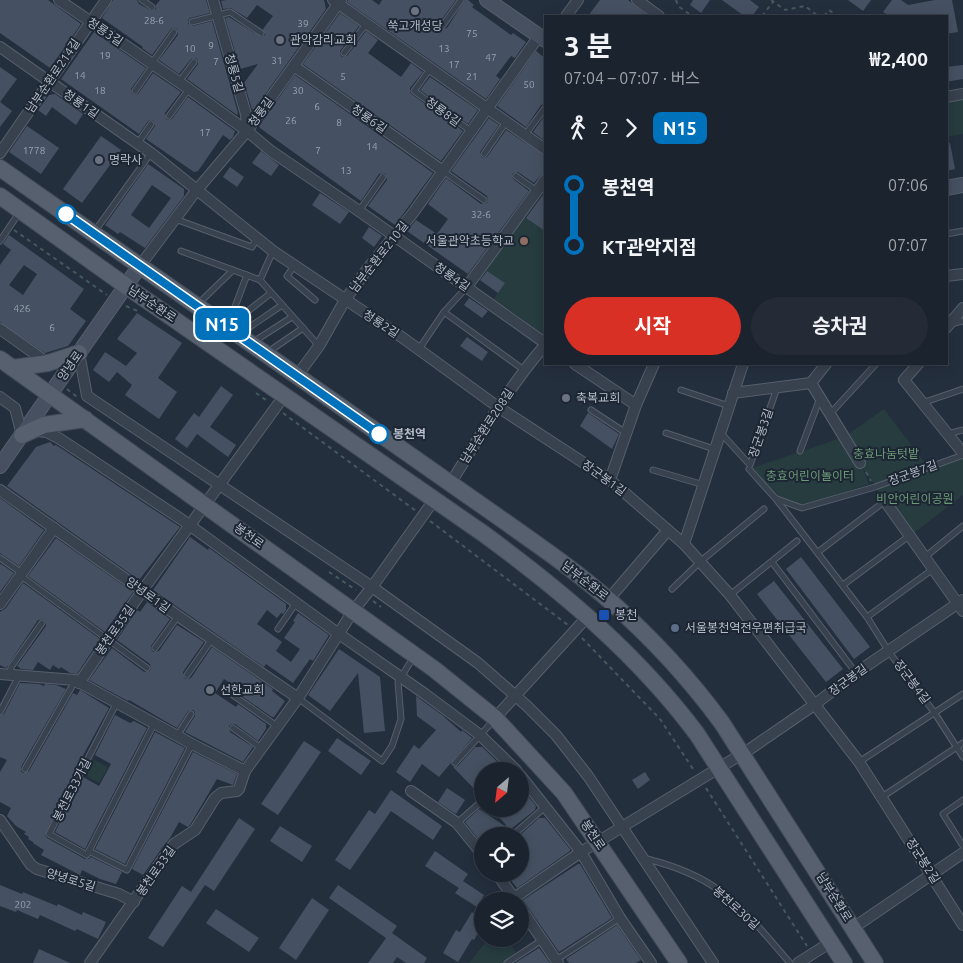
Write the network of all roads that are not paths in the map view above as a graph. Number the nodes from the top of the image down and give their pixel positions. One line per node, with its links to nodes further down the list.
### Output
1 (60, 0): 14 (street, 청룡3길)
2 (106, 0): 14 (street, 남부순환로214길)
3 (142, 0): 10 (lane)
4 (213, 0): 13 (street, 청룡5길)
5 (461, 0): 17 (lane)
6 (488, 0): 20 (main road)
7 (578, 0): 11 (street)
8 (637, 0): 12 (street)
9 (338, 1): 16 (street); 25 (street, 청룡길)
10 (152, 7)
11 (567, 15)
12 (658, 15)
13 (218, 16): 15 (lane); 19 (lane); 38 (street, 청룡5길)
14 (90, 22): 24 (street, 청룡3길); 27 (street, 남부순환로214길)
15 (192, 22)
16 (367, 23): 22 (lane); 26 (street)
17 (443, 25)
18 (174, 32): 24 (lane)
19 (261, 33)
20 (542, 38): 33 (street, 남부순환로210길)
21 (0, 47): 27 (street, 청룡1길)
22 (344, 54)
23 (194, 62): 28 (lane)
24 (153, 64): 28 (street, 청룡3길); 30 (lane)
25 (294, 66): 38 (street, 청룡길); 47 (street, 청룡6길)
26 (431, 69): 33 (street); 39 (lane, 청룡8길)
27 (49, 82): 41 (street, 청룡1길); 43 (street, 남부순환로214길)
28 (179, 83): 29 (street, 청룡3길)
29 (189, 89): 35 (lane); 38 (street, 청룡3길)
30 (135, 91)
31 (963, 94): 32 (street)
32 (948, 97)
33 (487, 109): 36 (street); 39 (street, 남부순환로210길)
34 (544, 109): 40 (lane)
35 (169, 116)
36 (506, 122): 40 (street); 45 (lane)
37 (152, 124): 41 (lane)
38 (247, 131): 53 (street, 청룡길); 59 (street, 청룡4길)
39 (471, 132): 47 (street, 남부순환로210길)
40 (525, 135): 42 (street)
41 (137, 144): 44 (street, 청룡1길)
42 (544, 149)
43 (0, 153)
44 (151, 153): 53 (street, 청룡1길); 62 (lane)
45 (484, 154)
46 (0, 168): 54 (main road, 남부순환로)
47 (443, 171): 57 (lane); 64 (street, 남부순환로210길)
48 (516, 176): 55 (lane)
49 (384, 177): 59 (lane)
50 (544, 182): 55 (street)
51 (963, 186): 52 (main road)
52 (948, 188)
53 (196, 191): 60 (street, 청룡길); 65 (street, 청룡2길)
54 (35, 192): 58 (main road); 62 (main road, 남부순환로)
55 (537, 192): 77 (street)
56 (0, 196): 58 (main road, 남부순환로)
57 (484, 200)
58 (21, 211): 66 (lane); 76 (main road, 남부순환로)
59 (359, 211): 64 (street, 청룡4길)
60 (175, 219): 65 (lane); 70 (street, 청룡길)
61 (963, 231): 63 (lane)
62 (94, 233): 70 (main road, 남부순환로)
63 (948, 234)
64 (395, 237): 77 (street, 청룡4길); 80 (street, 남부순환로210길)
65 (257, 238): 68 (street, 청룡2길)
66 (0, 241)
67 (181, 251): 71 (lane)
68 (274, 251): 69 (street, 청룡2길); 75 (lane)
69 (294, 266): 79 (lane); 80 (street, 청룡2길)
70 (139, 267): 76 (main road, 양녕로); 82 (main road, 남부순환로)
71 (233, 270): 73 (lane); 82 (lane)
72 (963, 274): 74 (street)
73 (247, 275): 75 (lane); 90 (lane)
74 (948, 276)
75 (260, 280): 78 (lane)
76 (126, 286): 95 (main road, 양녕로); 115 (main road, 남부순환로)
77 (466, 288): 84 (lane); 91 (street, 청룡4길)
78 (271, 293): 81 (lane); 90 (lane)
79 (314, 300)
80 (345, 300): 93 (street, 남부순환로210길); 94 (street, 청룡2길)
81 (282, 305): 85 (lane); 90 (lane)
82 (196, 306): 90 (main road, 남부순환로)
83 (963, 308): 87 (street)
84 (444, 312): 94 (lane); 105 (lane)
85 (292, 317): 88 (lane); 90 (lane)
86 (963, 321): 87 (lane)
87 (948, 327)
88 (303, 328): 93 (lane); 96 (lane)
89 (0, 329): 98 (street)
90 (239, 336): 96 (main road, 남부순환로)
91 (544, 343)
92 (544, 345): 105 (street, 남부순환로208길)
93 (319, 346): 106 (street, 남부순환로210길)
94 (419, 349): 119 (street, 청룡2길)
95 (79, 353): 98 (main road); 112 (main road, 양녕로); 141 (street)
96 (265, 354): 106 (main road, 남부순환로)
97 (6, 363): 98 (main road); 112 (main road, 봉천로)
98 (48, 363)
99 (576, 365): 117 (street)
100 (654, 365): 117 (street)
101 (742, 365): 111 (street)
102 (825, 365): 107 (street)
103 (875, 365): 121 (lane)
104 (917, 365): 116 (street, 장군봉7길)
105 (524, 370): 119 (street, 남부순환로208길)
106 (297, 376): 132 (main road, 남부순환로)
107 (811, 383): 108 (street); 114 (street)
108 (778, 386): 111 (street); 124 (lane, 장군봉3길)
109 (963, 389): 116 (lane)
110 (681, 390): 118 (lane)
111 (733, 393): 118 (street)
112 (50, 395): 122 (main road, 봉천로); 125 (main road, 양녕로)
113 (0, 397): 125 (street)
114 (820, 398): 121 (street); 130 (lane)
115 (280, 402): 137 (main road, 남부순환로); 141 (street)
116 (922, 402): 128 (street, 장군봉7길)
117 (636, 405): 127 (street)
118 (729, 406): 124 (street)
119 (498, 407): 138 (street, 장군봉1길); 139 (street, 남부순환로208길)
120 (591, 410): 127 (lane)
121 (830, 414): 133 (street)
122 (85, 419): 125 (main road); 146 (main road, 봉천로)
123 (963, 430): 128 (lane)
124 (720, 432): 129 (street)
125 (26, 433): 134 (main road, 양녕로); 148 (street, 봉천로)
126 (666, 433): 129 (lane)
127 (626, 434): 138 (street)
128 (948, 434): 131 (street, 장군봉7길)
129 (714, 449): 140 (street)
130 (800, 451)
131 (963, 454): 143 (lane, 장군봉7길)
132 (415, 460): 137 (main road); 139 (main road, 남부순환로)
133 (860, 463)
134 (0, 466)
135 (749, 469): 143 (lane, 장군봉3길)
136 (653, 470): 140 (lane)
137 (401, 476): 144 (main road, 남부순환로)
138 (610, 480): 151 (street, 장군봉1길)
139 (450, 484): 167 (main road, 남부순환로)
140 (704, 485): 154 (street)
141 (219, 486): 146 (street); 163 (street)
142 (0, 490): 150 (street, 양녕로1길)
143 (776, 499): 155 (lane, 장군봉3길)
144 (434, 500): 163 (street); 173 (main road, 남부순환로)
145 (885, 501): 152 (street); 155 (lane)
146 (206, 505): 148 (street, 봉천로35길); 171 (main road, 봉천로)
147 (764, 509): 158 (lane)
148 (190, 526): 165 (street, 봉천로35길); 168 (street, 봉천로)
149 (963, 526): 156 (lane)
150 (54, 528): 161 (street); 165 (street, 양녕로1길)
151 (668, 530): 154 (street, 장군봉1길); 167 (street)
152 (910, 536): 156 (street); 162 (lane)
153 (797, 542): 159 (lane)
154 (684, 544): 158 (street, 장군봉1길)
155 (818, 552): 162 (lane, 장군봉3길)
156 (925, 557): 160 (street)
157 (0, 558): 161 (lane)
158 (701, 561): 164 (lane); 166 (street, 장군봉1길)
159 (772, 562): 166 (lane); 184 (lane)
160 (933, 568): 170 (street); 174 (lane)
161 (21, 574): 169 (street); 179 (lane)
162 (843, 585): 174 (lane, 장군봉3길)
163 (372, 587): 171 (street); 191 (street)
164 (672, 589)
165 (142, 591): 172 (street, 양녕로1길); 179 (street, 봉천로35길)
166 (730, 595): 194 (street, 장군봉1길)
167 (608, 600): 209 (main road, 남부순환로)
168 (296, 603): 176 (lane); 177 (street, 봉천로)
169 (0, 604)
170 (961, 605): 181 (street, 장군봉길)
171 (353, 611): 177 (street, 봉천로33길); 182 (main road, 봉천로)
172 (178, 616): 178 (street, 양녕로1길); 180 (lane)
173 (588, 616): 191 (street, 남부순환로); 209 (main road, 남부순환로)
174 (867, 617): 181 (lane, 장군봉3길)
175 (42, 623): 185 (lane)
176 (278, 628)
177 (339, 634): 187 (street, 봉천로); 192 (street, 봉천로33길)
178 (212, 639): 186 (lane); 192 (street, 양녕로1길)
179 (108, 640): 183 (lane); 188 (street, 봉천로35길)
180 (155, 648)
181 (889, 652): 184 (street, 장군봉길); 196 (lane, 장군봉4길)
182 (414, 656): 187 (lane); 198 (main road, 봉천로)
183 (147, 668)
184 (856, 673): 194 (street, 장군봉길)
185 (10, 674): 188 (street); 195 (lane)
186 (187, 675)
187 (399, 680): 192 (lane); 202 (street, 봉천로)
188 (77, 681): 193 (street); 213 (lane)
189 (227, 691): 200 (lane)
190 (963, 694): 196 (lane, 장군봉4길)
191 (515, 696): 198 (street, 남부순환로); 224 (street)
192 (298, 698): 200 (street, 봉천로33길)
193 (116, 704): 199 (street); 228 (lane, 봉천로33가길)
194 (814, 706): 209 (street, 장군봉길); 212 (street, 장군봉2길)
195 (0, 712)
196 (934, 712): 206 (lane, 장군봉4길); 212 (lane)
197 (191, 714): 203 (lane)
198 (495, 718): 202 (lane); 225 (main road, 봉천로)
199 (154, 724): 203 (street); 228 (lane)
200 (277, 726): 207 (street, 봉천로33길)
201 (233, 728): 207 (lane)
202 (480, 735): 210 (lane); 211 (street, 봉천로)
203 (176, 736): 205 (street)
204 (963, 743): 206 (lane)
205 (192, 744): 214 (street); 228 (lane, 봉천로33가길)
206 (957, 747): 208 (lane, 장군봉4길); 217 (lane)
207 (262, 748): 214 (street, 봉천로33길)
208 (963, 757)
209 (731, 761): 224 (street); 238 (main road, 남부순환로); 240 (main road, 남부순환로)
210 (455, 762)
211 (506, 762)
212 (859, 762): 217 (street, 장군봉2길)
213 (25, 769)
214 (245, 771): 234 (street, 봉천로33길)
215 (529, 788): 219 (street, 봉천로)
216 (411, 791): 222 (street)
217 (882, 797): 232 (street, 장군봉2길)
218 (963, 800): 227 (lane)
219 (545, 807): 223 (lane); 229 (street, 봉천로)
220 (474, 808): 222 (lane)
221 (0, 820): 234 (street, 양녕로5길)
222 (456, 823): 226 (street)
223 (522, 827)
224 (623, 827): 225 (street); 231 (street)
225 (598, 842): 229 (street); 247 (main road, 봉천로)
226 (474, 844)
227 (963, 846)
228 (90, 851)
229 (581, 852): 233 (street); 235 (street, 봉천로)
230 (963, 854): 232 (street)
231 (643, 861): 248 (street); 249 (lane, 봉천로30길)
232 (932, 875): 237 (street, 장군봉2길); 238 (street)
233 (528, 892)
234 (134, 902): 245 (street, 봉천로33길)
235 (620, 918): 242 (lane); 243 (street, 봉천로)
236 (529, 921): 239 (street)
237 (963, 925)
238 (853, 928): 241 (main road, 남부순환로)
239 (543, 940): 242 (street); 246 (lane)
240 (831, 942): 244 (main road, 남부순환로); 250 (street)
241 (865, 948): 244 (main road); 251 (main road, 남부순환로)
242 (557, 962)
243 (649, 962)
244 (843, 962)
245 (90, 963)
246 (507, 963)
247 (679, 963)
248 (713, 963)
249 (790, 963)
250 (798, 963)
251 (875, 963)

